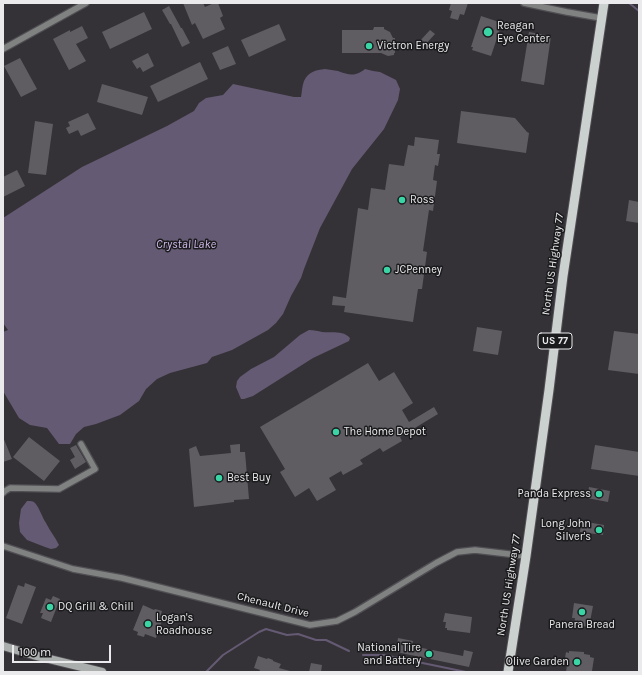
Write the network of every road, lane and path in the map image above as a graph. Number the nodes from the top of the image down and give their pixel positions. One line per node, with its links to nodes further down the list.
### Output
1 (86, 3): 4 (street)
2 (524, 3): 3 (street)
3 (603, 10): 8 (main road, North US Highway 77 / US 77)
4 (3, 49)
5 (81, 444): 6 (street)
6 (3, 493)
7 (3, 546): 8 (street, Chenault Drive)
8 (526, 556): 11 (main road, North US Highway 77 / US 77)
9 (3, 646): 10 (main road)
10 (102, 672)
11 (508, 672)

